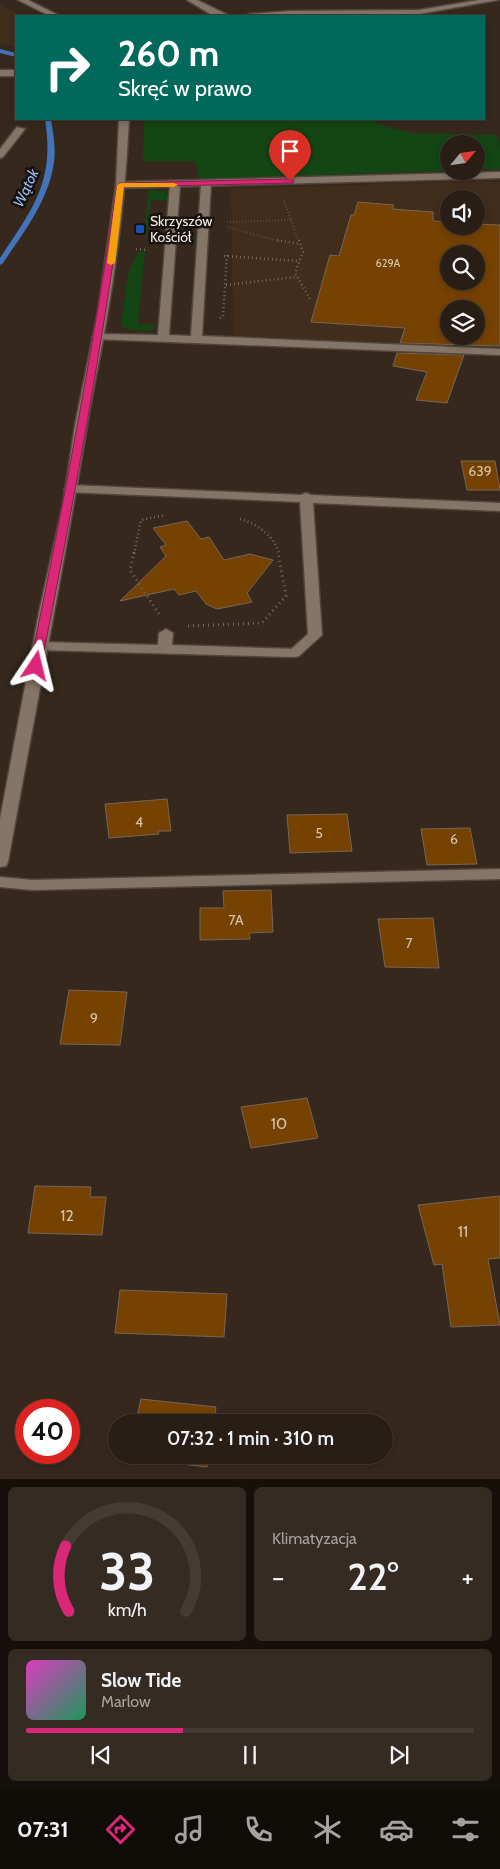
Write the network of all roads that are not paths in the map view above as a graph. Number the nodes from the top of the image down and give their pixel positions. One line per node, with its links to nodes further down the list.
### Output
1 (22, 0): 4 (street)
2 (191, 0): 5 (street)
3 (494, 0): 6 (street)
4 (54, 15)
5 (222, 15)
6 (263, 15)
7 (15, 73): 8 (street)
8 (0, 74)
9 (124, 120): 14 (street)
10 (20, 129): 11 (street)
11 (0, 155)
12 (500, 175): 13 (street)
13 (206, 184): 15 (street); 18 (street)
14 (121, 185): 15 (street); 16 (street)
15 (175, 185): 17 (street)
16 (98, 337): 17 (street); 20 (street)
17 (163, 338): 18 (street)
18 (196, 339): 19 (street)
19 (500, 352)
20 (70, 489): 21 (street); 24 (street)
21 (306, 497): 22 (street); 25 (street)
22 (500, 507)
23 (166, 633): 25 (street)
24 (39, 646): 25 (street); 26 (street)
25 (165, 651)
26 (0, 862)
27 (500, 874): 28 (street)
28 (0, 882)

